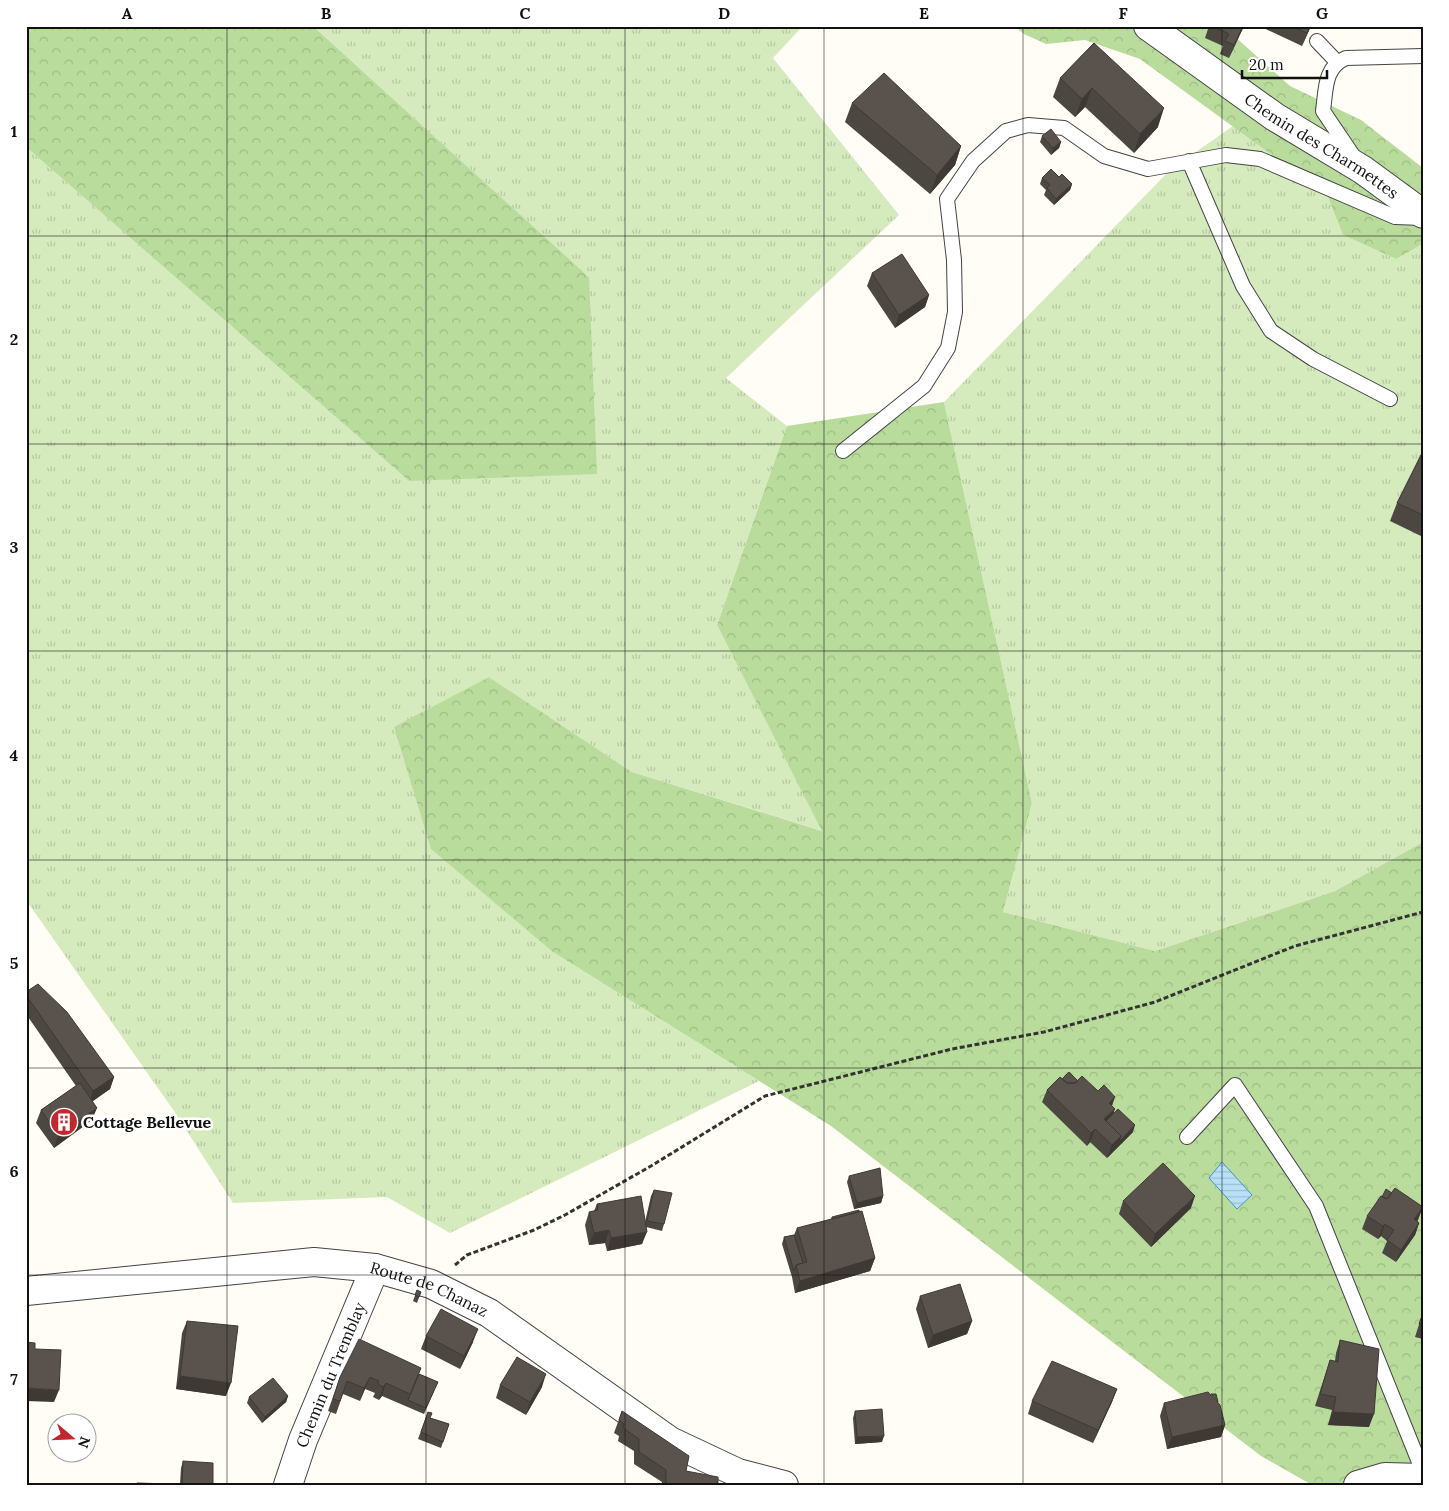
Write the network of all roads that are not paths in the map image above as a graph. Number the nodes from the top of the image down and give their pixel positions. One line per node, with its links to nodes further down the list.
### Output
1 (1148, 26): 6 (street, Chemin des Charmettes)
2 (1317, 41): 4 (lane)
3 (1423, 56): 4 (lane)
4 (1337, 62): 6 (lane)
5 (1189, 161): 8 (lane); 9 (lane); 10 (lane)
6 (1363, 170): 7 (street, Chemin des Charmettes)
7 (1423, 214)
8 (1423, 218)
9 (1390, 399)
10 (843, 451)
11 (1187, 1136): 14 (lane)
12 (375, 1268): 13 (street, Route de Chanaz); 16 (street, Chemin du Tremblay); 17 (street, Route de Chanaz)
13 (26, 1291)
14 (1423, 1472)
15 (1423, 1478): 18 (street)
16 (288, 1485)
17 (784, 1485)
18 (1358, 1485)

